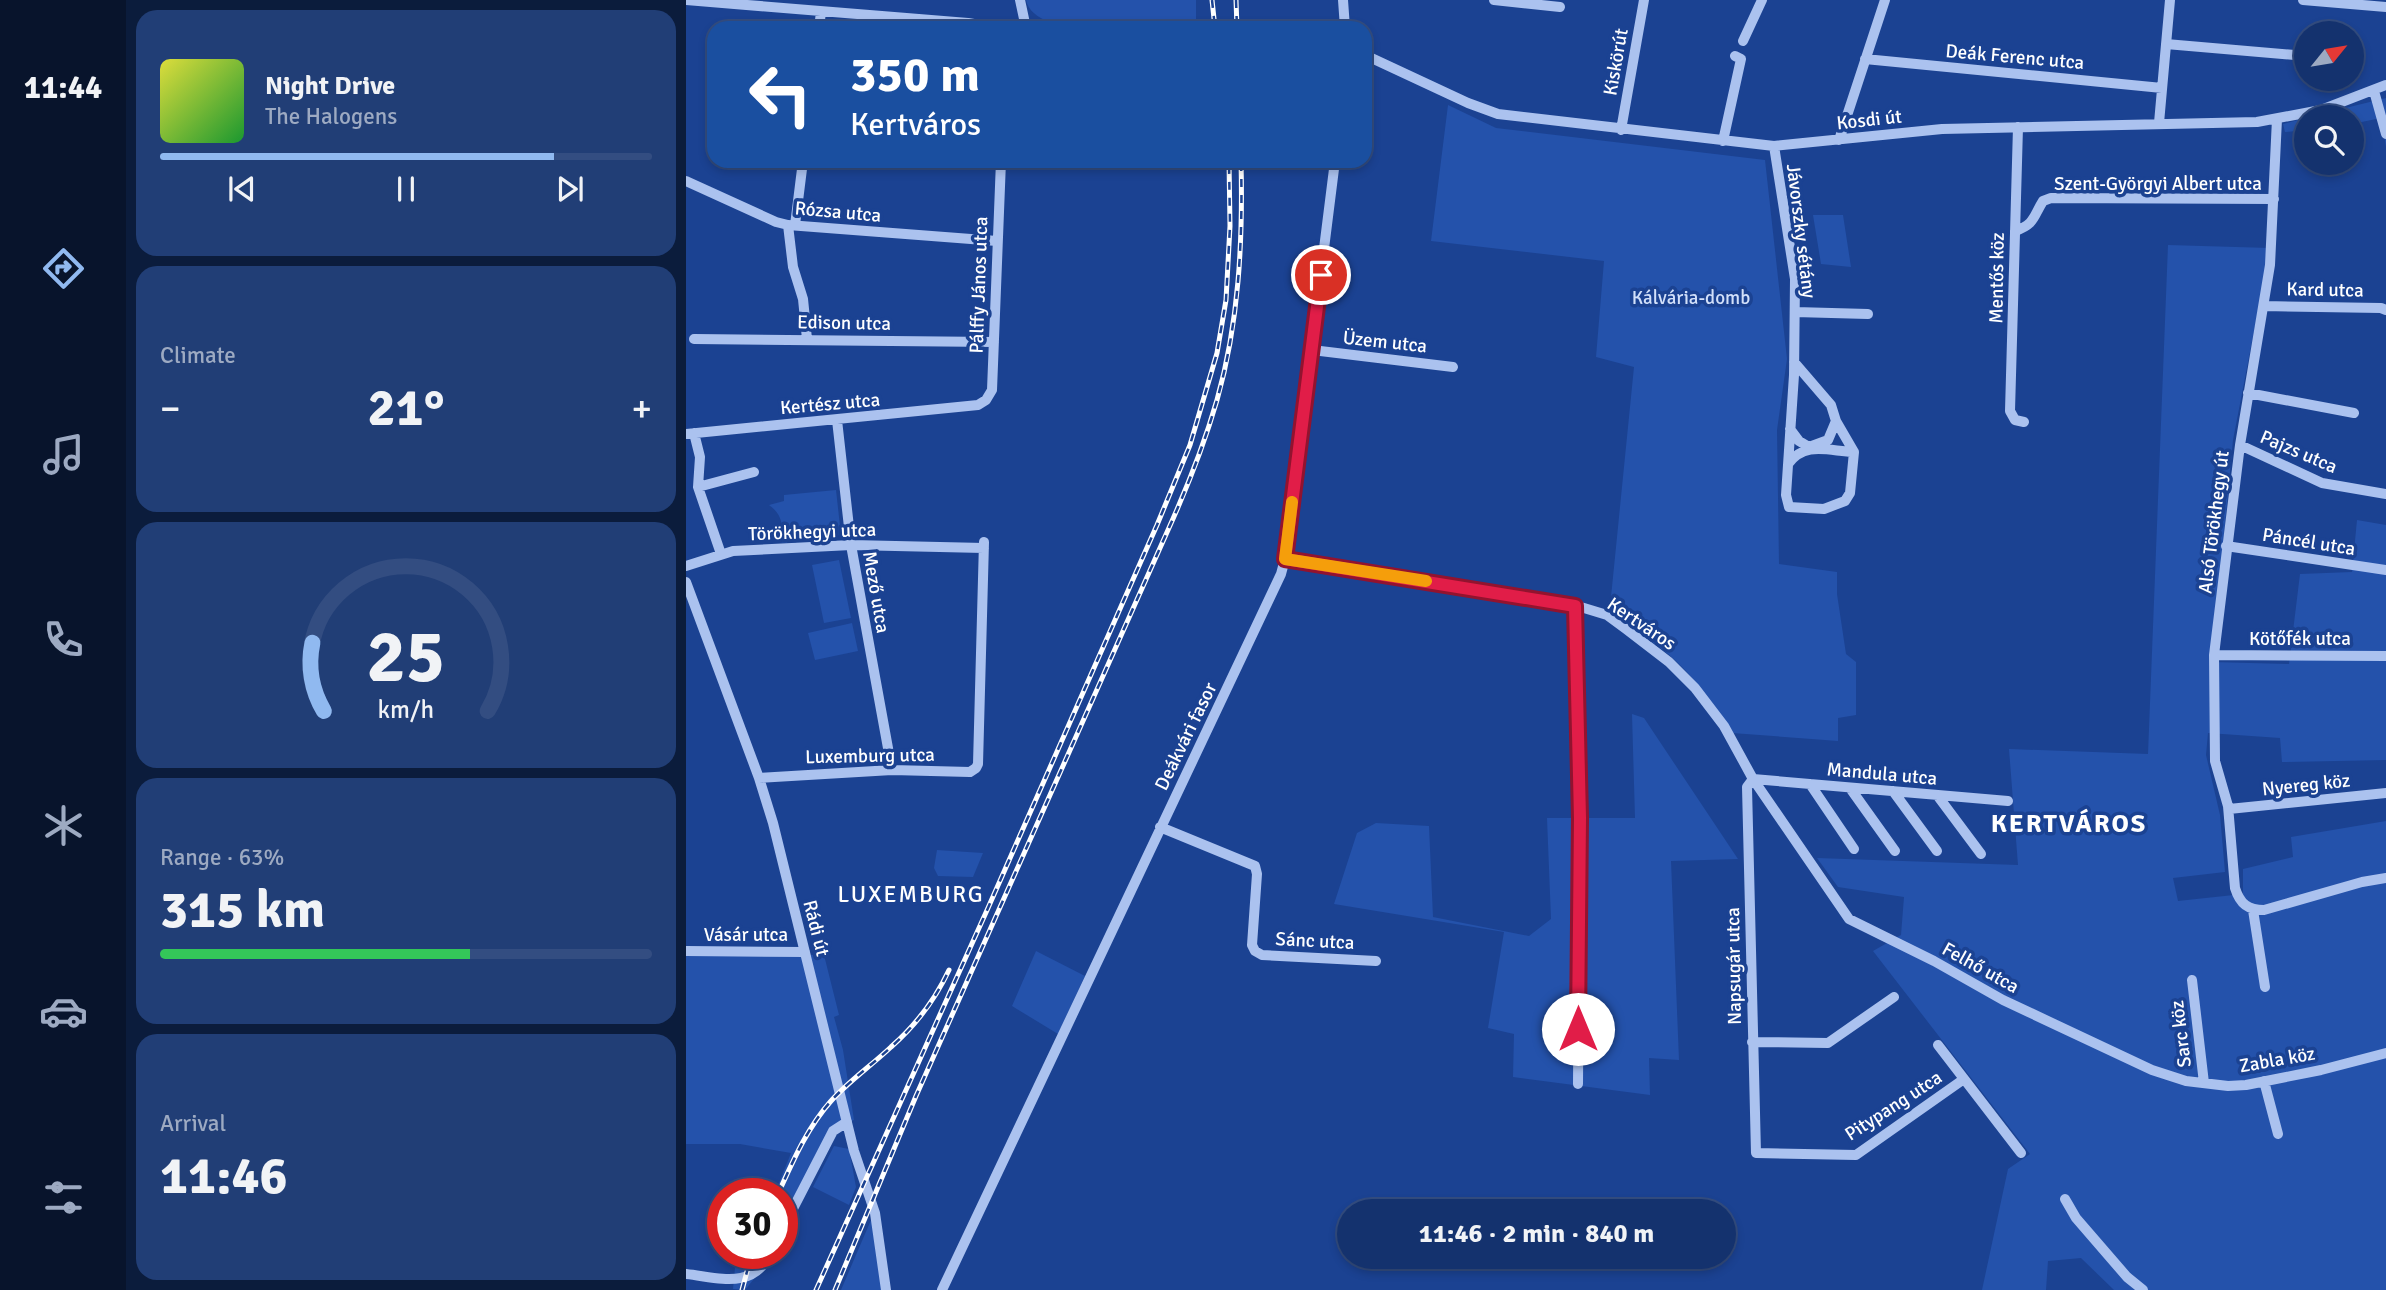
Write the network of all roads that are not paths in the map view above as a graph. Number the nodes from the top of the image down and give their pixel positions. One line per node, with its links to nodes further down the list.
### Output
1 (686, 0): 13 (street)
2 (864, 0): 14 (street)
3 (1020, 0): 17 (street)
4 (1343, 0): 18 (street)
5 (1494, 0): 11 (street)
6 (1644, 0): 31 (street, Kiskörút)
7 (1762, 0): 19 (street)
8 (1885, 0): 24 (street)
9 (2170, 0): 20 (street)
10 (2303, 0): 12 (street)
11 (1560, 7)
12 (2386, 8)
13 (821, 12): 14 (street); 15 (street)
14 (861, 13): 16 (street)
15 (820, 21)
16 (947, 21)
17 (1024, 21)
18 (1344, 21)
19 (1744, 41)
20 (2166, 44): 21 (street); 26 (street)
21 (2294, 55)
22 (1735, 56): 34 (street)
23 (1372, 58): 31 (street, Kosdi út)
24 (1865, 60): 26 (street, Deák Ferenc utca); 33 (street)
25 (2386, 85): 27 (street, Kosdi út)
26 (2162, 88): 29 (street)
27 (2374, 91): 28 (street, Kosdi út); 32 (street)
28 (2277, 120): 29 (street, Kosdi út); 40 (street, Alsó Törökhegy út)
29 (2159, 123): 30 (street, Kosdi út)
30 (2018, 127): 33 (street, Kosdi út); 42 (street, Mentős köz)
31 (1621, 130): 34 (street, Kosdi út)
32 (2386, 134)
33 (1839, 140): 35 (street, Kosdi út)
34 (1723, 141): 35 (street, Kosdi út)
35 (1774, 146): 46 (street, Jávorszky sétány)
36 (802, 168): 41 (street)
37 (1001, 168): 43 (street, Pálffy János utca)
38 (1334, 168): 51 (street, Deákvári fasor)
39 (686, 181): 41 (street, Rózsa utca)
40 (2274, 200): 42 (street, Szent-Györgyi Albert utca); 44 (street, Alsó Törökhegy út)
41 (792, 225): 43 (street, Rózsa utca); 49 (street)
42 (2015, 230): 59 (street, Mentős köz)
43 (997, 241): 50 (street, Pálffy János utca)
44 (2263, 306): 45 (street, Kard utca); 54 (street, Alsó Törökhegy út)
45 (2386, 310)
46 (1795, 312): 47 (street); 52 (street, Jávorszky sétány)
47 (1868, 314)
48 (694, 339): 49 (street, Edison utca)
49 (807, 339): 50 (street, Edison utca)
50 (994, 342): 55 (street, Pálffy János utca)
51 (1312, 350): 53 (street, Üzem utca); 72 (street, Deákvári fasor)
52 (1794, 362): 58 (street); 60 (street, Jávorszky sétány)
53 (1453, 367)
54 (2248, 393): 56 (street); 62 (street, Alsó Törökhegy út)
55 (978, 405): 57 (street, Kertész utca)
56 (2354, 413)
57 (836, 420): 61 (street, Kertész utca); 69 (street, Mező utca)
58 (1836, 421): 63 (street); 64 (street)
59 (2024, 422)
60 (1790, 429): 63 (street); 65 (street, Jávorszky sétány)
61 (690, 433): 67 (street)
62 (2240, 445): 68 (street, Pajzs utca); 70 (street, Alsó Törökhegy út)
63 (1809, 447): 64 (street); 65 (street)
64 (1853, 452): 65 (street)
65 (1787, 464)
66 (754, 472): 67 (street)
67 (698, 487): 71 (street)
68 (2386, 494)
69 (851, 545): 71 (street, Törökhegyi utca); 79 (street, Törökhegyi utca); 80 (street, Mező utca)
70 (2226, 546): 74 (street, Páncél utca); 77 (street, Alsó Törökhegy út)
71 (721, 554): 73 (street, Törökhegyi utca)
72 (1285, 559): 76 (street, Kertváros); 90 (street, Deákvári fasor)
73 (686, 566)
74 (2386, 570)
75 (686, 582): 81 (street, Rádi út)
76 (1575, 606): 82 (street, Kertváros); 111 (street)
77 (2214, 655): 78 (street, Kötőfék utca); 89 (street, Alsó Törökhegy út)
78 (2386, 656)
79 (978, 764): 80 (street, Luxemburg utca)
80 (892, 770): 81 (street, Luxemburg utca)
81 (759, 778): 99 (street, Rádi út)
82 (1753, 779): 83 (street, Mandula utca); 97 (street, Kertváros); 104 (street, Napsugár utca)
83 (1810, 784): 84 (street, Mandula utca); 91 (street)
84 (1850, 788): 85 (street, Mandula utca); 92 (street)
85 (1893, 791): 87 (street, Mandula utca); 93 (street)
86 (2386, 793): 89 (street, Nyereg köz)
87 (1937, 795): 88 (street, Mandula utca); 94 (street)
88 (2008, 801)
89 (2229, 809): 96 (street, Alsó Törökhegy út)
90 (1160, 827): 100 (street, Sánc utca); 122 (street, Deákvári fasor)
91 (1854, 849)
92 (1895, 850)
93 (1937, 851)
94 (1982, 854)
95 (2386, 878): 96 (street)
96 (2259, 910): 102 (street)
97 (1849, 919): 106 (street, Felhő utca)
98 (686, 951): 99 (street, Vásár utca)
99 (805, 952): 112 (street, Rádi út)
100 (1376, 961)
101 (2192, 980): 110 (street, Sarc köz)
102 (2265, 987)
103 (1894, 997): 104 (street)
104 (1752, 1042): 114 (street, Napsugár utca)
105 (1938, 1045): 108 (street)
106 (2095, 1045): 110 (street, Zabla köz)
107 (2386, 1053): 109 (street, Zabla köz)
108 (1964, 1079): 114 (street, Pitypang utca); 115 (street)
109 (2263, 1081): 110 (street, Zabla köz); 113 (street)
110 (2204, 1083)
111 (1578, 1084)
112 (847, 1122): 116 (street); 121 (street, Rádi út)
113 (2278, 1134)
114 (1756, 1153)
115 (2021, 1153)
116 (798, 1199)
117 (2066, 1199): 120 (street)
118 (761, 1269): 119 (street)
119 (686, 1274)
120 (2141, 1289)
121 (886, 1290)
122 (942, 1290)

